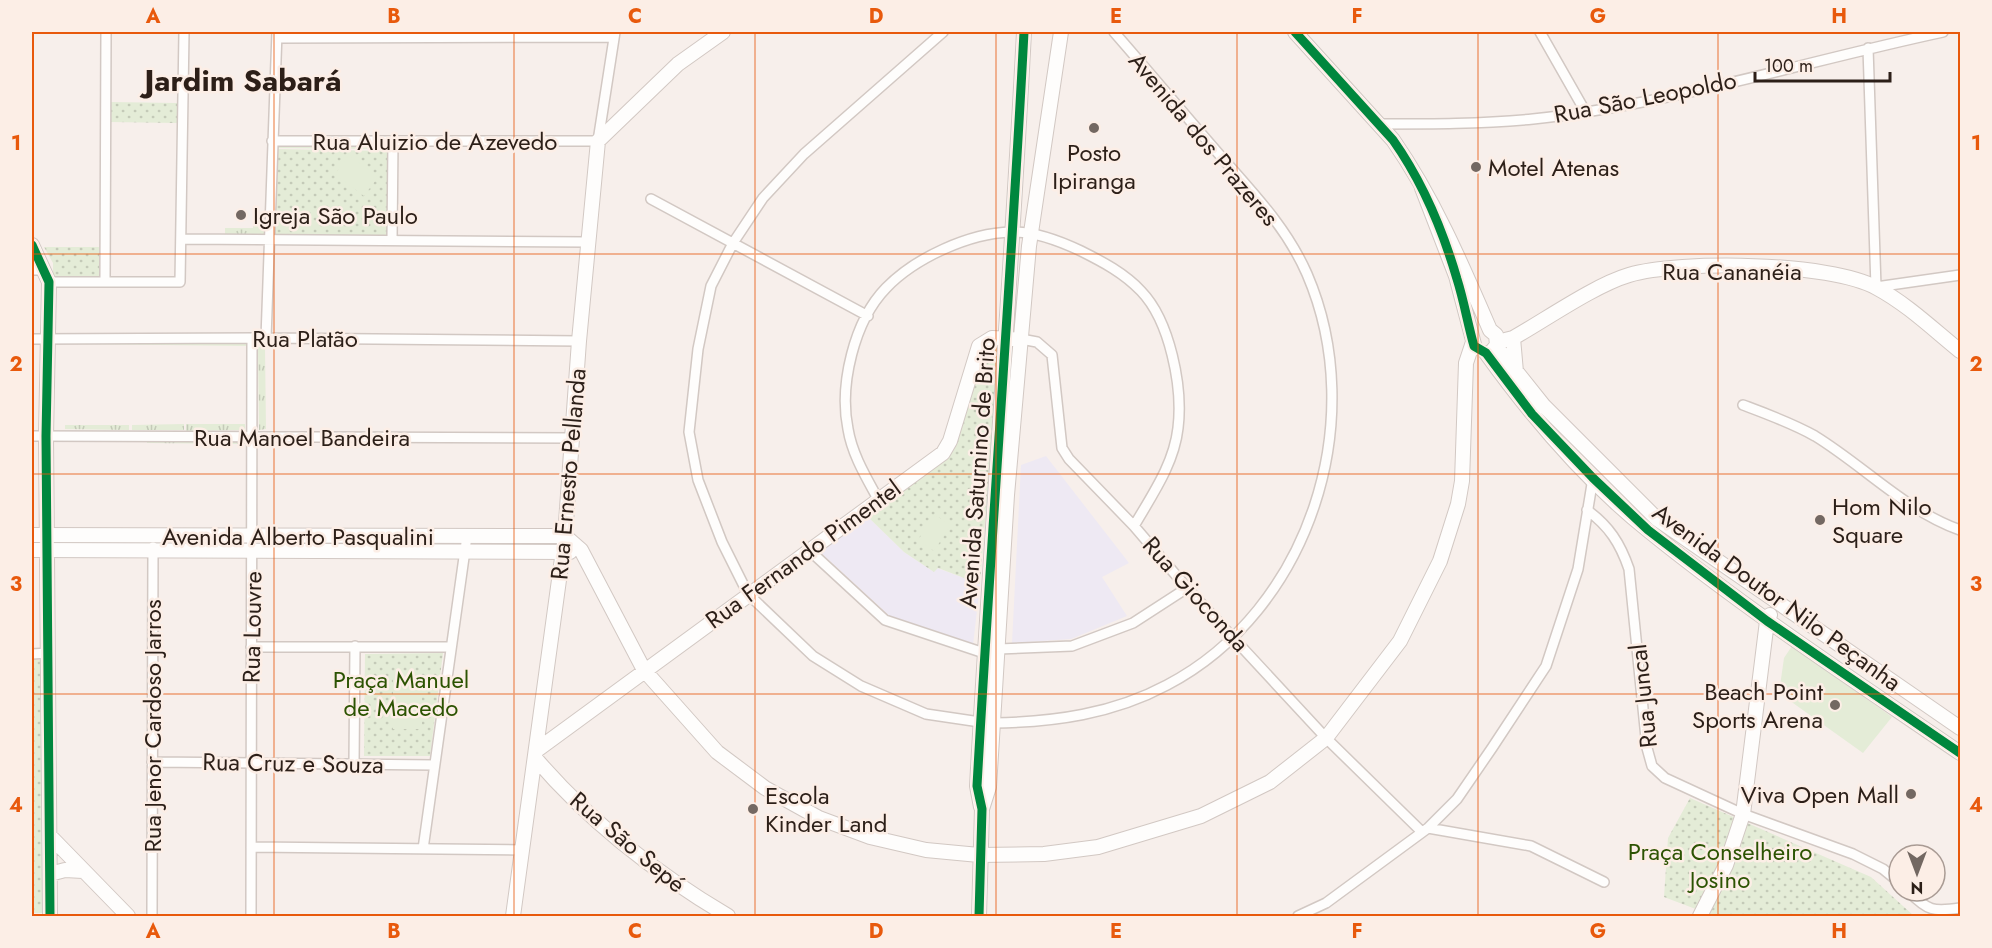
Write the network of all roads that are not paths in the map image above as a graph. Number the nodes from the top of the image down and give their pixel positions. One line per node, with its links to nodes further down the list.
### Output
1 (106, 32): 31 (street)
2 (184, 32): 23 (street)
3 (723, 32): 18 (main road)
4 (943, 32): 27 (street, Avenida dos Prazeres)
5 (1024, 32): 21 (main road, Avenida Saturnino de Brito)
6 (1061, 32): 22 (main road, Avenida Saturnino de Brito)
7 (1114, 32): 75 (street, Avenida dos Prazeres)
8 (1295, 32): 15 (main road)
9 (1540, 32): 14 (street)
10 (1943, 32): 13 (street, Rua São Leopoldo)
11 (614, 34): 12 (street); 18 (street, Rua Ernesto Pellanda)
12 (277, 35): 16 (street)
13 (1868, 48): 14 (street, Rua São Leopoldo); 32 (street)
14 (1585, 111): 15 (street, Rua São Leopoldo)
15 (1379, 124): 19 (main road)
16 (272, 141): 17 (street, Rua Aluizio de Azevedo); 24 (street)
17 (393, 141): 18 (street, Rua Aluizio de Azevedo); 25 (street)
18 (598, 141): 26 (main road, Rua Ernesto Pellanda)
19 (1422, 188): 33 (main road); 43 (main road)
20 (651, 199): 27 (street)
21 (1014, 232): 22 (street); 34 (street); 37 (main road, Avenida Saturnino de Brito)
22 (1031, 234): 41 (main road, Avenida Saturnino de Brito); 55 (street)
23 (181, 239): 24 (street); 31 (street)
24 (270, 239): 25 (street); 36 (street)
25 (392, 240): 26 (street)
26 (588, 242): 42 (main road, Rua Ernesto Pellanda)
27 (733, 243): 34 (street); 72 (street, Avenida dos Prazeres)
28 (32, 245): 29 (main road)
29 (41, 274): 31 (street); 40 (main road)
30 (1960, 275): 32 (street)
31 (105, 282)
32 (1876, 287): 38 (main road, Rua Cananéia); 44 (main road, Rua Cananéia)
33 (1464, 310): 43 (main road); 45 (main road)
34 (868, 316): 53 (street)
35 (252, 338): 36 (street, Rua Platão); 40 (street, Rua Platão); 50 (street, Rua Louvre)
36 (266, 338): 42 (street, Rua Platão)
37 (1006, 338): 41 (main road, Rua Fernando Pimentel); 53 (main road, Rua Fernando Pimentel); 80 (main road, Avenida Saturnino de Brito)
38 (1513, 338): 43 (main road, Rua Cananéia); 46 (main road)
39 (32, 339): 40 (street, Rua Platão)
40 (48, 339): 49 (main road)
41 (1021, 339): 55 (street, Rua Gioconda); 81 (main road, Avenida Saturnino de Brito)
42 (579, 341): 51 (main road, Rua Ernesto Pellanda)
43 (1485, 344): 45 (main road); 46 (main road, Avenida Doutor Nilo Peçanha); 52 (main road, Avenida Doutor Nilo Peçanha)
44 (1960, 351)
45 (1466, 366): 88 (main road)
46 (1516, 372): 73 (main road, Avenida Doutor Nilo Peçanha)
47 (1743, 405): 56 (street)
48 (32, 436): 49 (street, Rua Manoel Bandeira)
49 (46, 436): 50 (street, Rua Manoel Bandeira); 58 (main road)
50 (252, 437): 51 (street, Rua Manoel Bandeira); 60 (street, Rua Louvre)
51 (573, 438): 62 (main road, Rua Ernesto Pellanda)
52 (1593, 478): 54 (street); 74 (main road, Avenida Doutor Nilo Peçanha)
53 (878, 499): 68 (main road, Rua Fernando Pimentel)
54 (1587, 510): 95 (street, Rua Juncal); 96 (street)
55 (1134, 526): 71 (street, Rua Gioconda)
56 (1960, 530)
57 (32, 535): 58 (main road, Avenida Alberto Pasqualini)
58 (48, 535): 59 (main road, Avenida Alberto Pasqualini); 64 (main road)
59 (153, 535): 60 (main road, Avenida Alberto Pasqualini); 65 (street, Rua Jenor Cardoso Jarros)
60 (253, 535): 61 (main road, Avenida Alberto Pasqualini); 66 (street, Rua Louvre)
61 (467, 536): 62 (main road, Avenida Alberto Pasqualini); 69 (street)
62 (566, 536): 67 (main road); 70 (main road, Rua Ernesto Pellanda)
63 (32, 550): 64 (main road, Avenida Alberto Pasqualini)
64 (48, 550): 65 (main road, Avenida Alberto Pasqualini); 79 (main road)
65 (153, 550): 66 (main road, Avenida Alberto Pasqualini); 91 (street, Rua Jenor Cardoso Jarros)
66 (253, 550): 69 (main road, Avenida Alberto Pasqualini); 76 (street, Rua Louvre)
67 (581, 550): 70 (main road, Avenida Alberto Pasqualini); 83 (main road)
68 (809, 550): 72 (main road, Rua Fernando Pimentel); 80 (street)
69 (465, 552): 70 (main road, Avenida Alberto Pasqualini); 78 (street)
70 (563, 553): 90 (main road, Rua Ernesto Pellanda)
71 (1187, 588): 75 (street, Rua Gioconda); 81 (street)
72 (748, 594): 83 (main road, Rua Fernando Pimentel); 86 (street, Avenida dos Prazeres)
73 (1777, 602): 74 (main road); 84 (main road, Avenida Doutor Nilo Peçanha)
74 (1767, 621): 85 (main road, Avenida Doutor Nilo Peçanha); 95 (main road)
75 (1234, 636): 86 (street, Avenida dos Prazeres); 88 (street, Rua Gioconda)
76 (251, 646): 77 (street); 92 (street, Rua Louvre)
77 (355, 646): 78 (street); 93 (street)
78 (451, 647): 94 (street)
79 (49, 653): 82 (street); 97 (main road)
80 (984, 653): 81 (main road); 86 (main road, Avenida Saturnino de Brito)
81 (998, 653): 86 (main road, Avenida Saturnino de Brito)
82 (32, 654)
83 (644, 670): 90 (main road, Rua Fernando Pimentel); 101 (main road)
84 (1911, 695): 85 (main road); 87 (main road, Avenida Doutor Nilo Peçanha)
85 (1900, 712): 89 (main road, Avenida Doutor Nilo Peçanha)
86 (987, 722): 101 (main road, Avenida Saturnino de Brito)
87 (1960, 728)
88 (1326, 738): 96 (street, Rua Gioconda); 101 (main road)
89 (1960, 753)
90 (537, 754): 100 (main road, Rua Ernesto Pellanda); 113 (main road, Rua São Sepé)
91 (152, 762): 92 (street, Rua Cruz e Souza); 110 (street, Rua Jenor Cardoso Jarros)
92 (251, 763): 93 (street, Rua Cruz e Souza); 98 (street, Rua Louvre)
93 (354, 764): 94 (street, Rua Cruz e Souza)
94 (434, 765): 99 (street)
95 (1743, 814): 103 (street, Rua Juncal); 116 (main road)
96 (1425, 830): 105 (street); 115 (street)
97 (50, 836): 102 (main road); 104 (main road)
98 (251, 847): 99 (street); 111 (street, Rua Louvre)
99 (423, 849): 100 (street)
100 (523, 850): 112 (main road, Rua Ernesto Pellanda)
101 (979, 855): 114 (main road, Avenida Saturnino de Brito)
102 (83, 871): 104 (main road); 109 (main road)
103 (1887, 872)
104 (50, 874): 108 (main road)
105 (1604, 882)
106 (1919, 903): 107 (street)
107 (1960, 908)
108 (50, 916)
109 (128, 916)
110 (152, 916)
111 (251, 916)
112 (513, 916)
113 (728, 916)
114 (979, 916)
115 (1298, 916)
116 (1700, 916)

